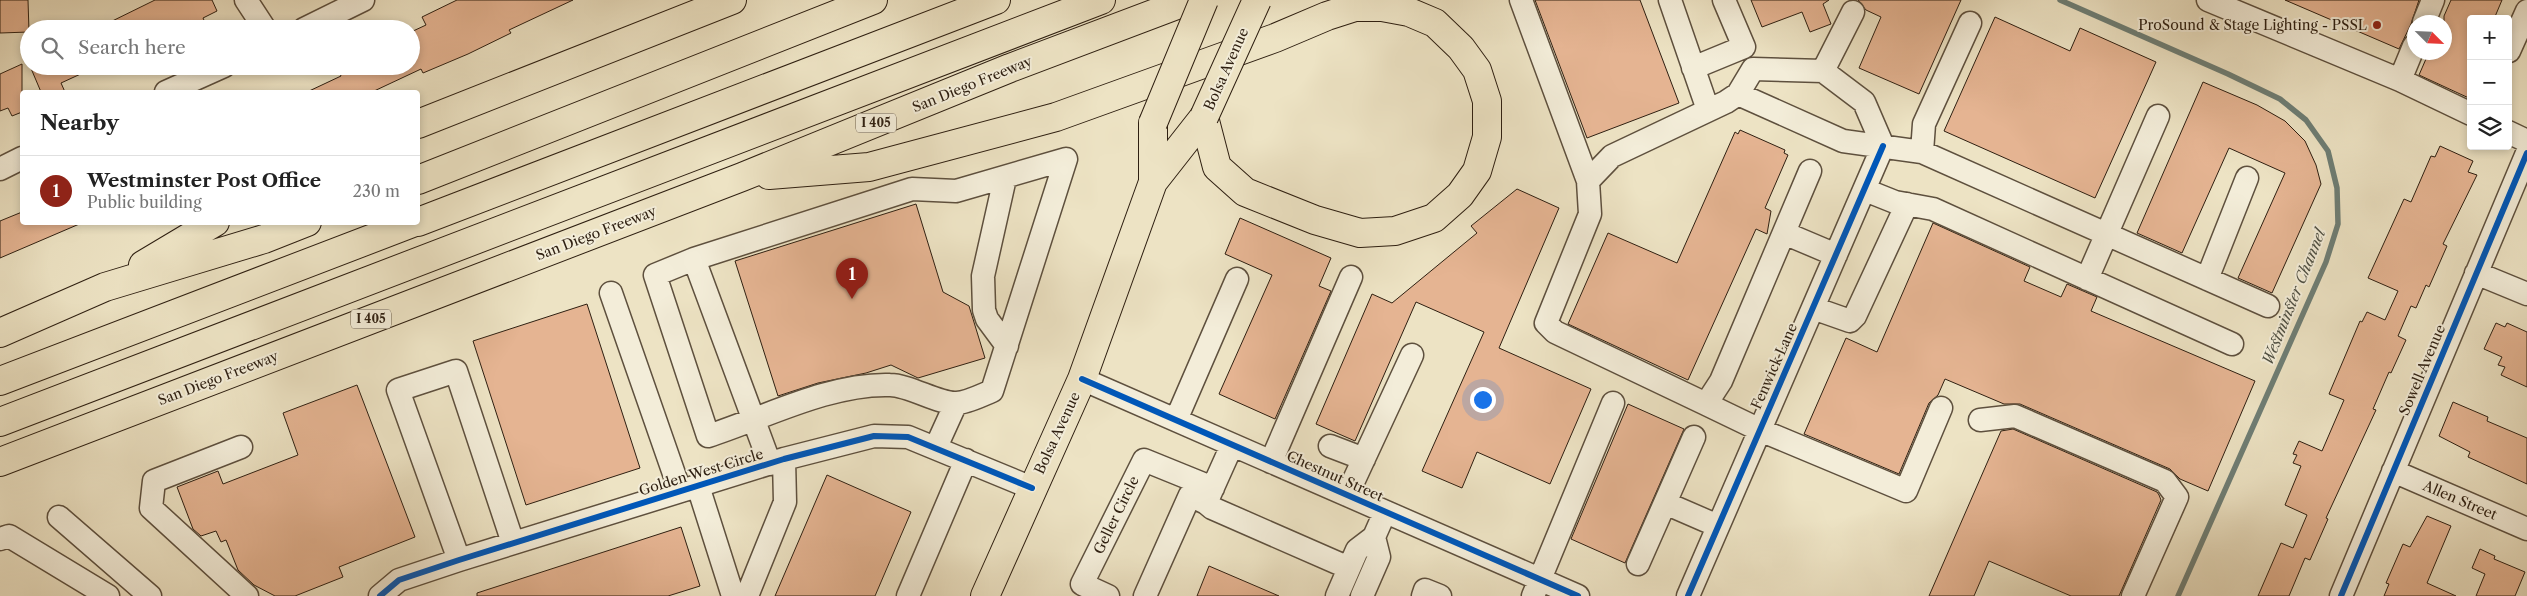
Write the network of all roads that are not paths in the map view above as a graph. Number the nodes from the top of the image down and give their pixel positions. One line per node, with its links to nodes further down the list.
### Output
1 (246, 0): 18 (street)
2 (363, 0): 19 (street)
3 (732, 0): 37 (main road)
4 (873, 0): 49 (main road)
5 (996, 0): 54 (main road)
6 (1102, 0): 31 (main road)
7 (1190, 0): 24 (main road, San Diego Freeway / I 405)
8 (1204, 0): 51 (main road, Bolsa Avenue, bridge)
9 (1256, 0): 36 (main road, Bolsa Avenue, bridge)
10 (1521, 0): 50 (street)
11 (1670, 0): 25 (street)
12 (1724, 0): 22 (street)
13 (2208, 0): 29 (street)
14 (2433, 0): 17 (street)
15 (2527, 11): 21 (street)
16 (1853, 12): 27 (street)
17 (2427, 15)
18 (259, 20)
19 (322, 20)
20 (1970, 23): 41 (street)
21 (2512, 44)
22 (1744, 47): 25 (street); 26 (street)
23 (2408, 60): 29 (street)
24 (1010, 68): 31 (main road); 46 (main road, San Diego Freeway / I 405)
25 (1693, 68): 33 (street)
26 (1753, 69): 27 (street); 32 (street)
27 (1823, 71): 40 (street)
28 (204, 75): 30 (street)
29 (2400, 80): 34 (street)
30 (170, 90)
31 (858, 92): 85 (main road)
32 (1738, 94): 33 (street); 40 (street)
33 (1708, 110): 50 (street)
34 (2467, 112)
35 (2158, 116): 59 (street)
36 (1204, 117): 46 (main road); 51 (main road, Bolsa Avenue)
37 (420, 123)
38 (2512, 134): 39 (street)
39 (2527, 141)
40 (1883, 146): 41 (street); 52 (street, Fenwick Lane)
41 (1922, 152): 59 (street)
42 (2527, 153): 62 (street, Sowell Avenue)
43 (20, 159): 44 (street)
44 (0, 169)
45 (1810, 171): 58 (street)
46 (742, 177): 94 (main road, San Diego Freeway / I 405)
47 (1005, 178): 61 (street); 74 (street); 74 (street)
48 (2247, 178): 64 (street)
49 (420, 179)
50 (1588, 181): 80 (street)
51 (1153, 182): 76 (main road, Bolsa Avenue)
52 (1864, 190): 53 (street); 60 (street, Fenwick Lane)
53 (1907, 204): 66 (street); 71 (street)
54 (420, 220)
55 (210, 225): 67 (main road)
56 (299, 225): 67 (main road)
57 (408, 225): 77 (main road)
58 (1784, 233): 60 (street); 80 (street)
59 (2106, 234): 64 (street); 66 (street)
60 (1836, 254): 71 (street, Fenwick Lane)
61 (694, 258): 84 (street); 84 (street)
62 (2476, 273): 69 (street); 97 (street, Sowell Avenue)
63 (1351, 277): 96 (street)
64 (2207, 278): 70 (street)
65 (1237, 279): 82 (street)
66 (2087, 279): 73 (street)
67 (105, 288): 72 (main road)
68 (610, 293): 99 (street)
69 (2527, 294)
70 (2268, 306)
71 (1813, 308): 86 (street, Fenwick Lane)
72 (0, 333)
73 (2232, 344)
74 (1007, 346): 78 (street)
75 (1412, 355): 92 (street)
76 (1082, 379): 82 (street, Chestnut Street); 98 (main road, Bolsa Avenue)
77 (0, 381)
78 (956, 403): 84 (street); 91 (street)
79 (1613, 403): 113 (street)
80 (1706, 404): 86 (street)
81 (1941, 408): 86 (street)
82 (1176, 420): 88 (street, Chestnut Street)
83 (1980, 420): 130 (street)
84 (754, 421): 95 (street)
85 (0, 422)
86 (1760, 430): 105 (street, Fenwick Lane)
87 (1694, 437): 102 (street)
88 (1232, 445): 96 (street, Chestnut Street); 100 (street)
89 (1330, 446): 92 (street)
90 (241, 447): 116 (street)
91 (936, 448): 93 (street, Golden West Circle); 95 (street, Golden West Circle)
92 (1364, 459): 101 (street)
93 (966, 460): 98 (street, Golden West Circle); 120 (street)
94 (0, 462)
95 (777, 462): 99 (street, Golden West Circle); 119 (street)
96 (1271, 462): 101 (street, Chestnut Street)
97 (2394, 471): 106 (street, Allen Street); 131 (street, Sowell Avenue)
98 (1032, 488): 121 (main road, Bolsa Avenue)
99 (689, 489): 109 (street, Golden West Circle); 118 (street)
100 (1210, 495): 112 (street); 122 (street, Geller Circle); 123 (street)
101 (1347, 495): 103 (street, Chestnut Street)
102 (1665, 503): 105 (street); 111 (street)
103 (1385, 512): 107 (street); 113 (street, Chestnut Street)
104 (59, 517): 115 (street)
105 (1718, 526): 129 (street, Fenwick Lane)
106 (2527, 528)
107 (1374, 537): 112 (street); 125 (street)
108 (0, 539): 114 (street)
109 (513, 543): 110 (street, Golden West Circle); 110 (street)
110 (459, 560): 117 (street, Golden West Circle)
111 (1638, 564)
112 (1349, 568): 124 (street)
113 (1537, 588): 128 (street, Chestnut Street)
114 (108, 596)
115 (150, 596)
116 (247, 596)
117 (380, 596)
118 (733, 596)
119 (747, 596)
120 (908, 596)
121 (985, 596)
122 (1108, 596)
123 (1145, 596)
124 (1337, 596)
125 (1362, 596)
126 (1422, 596): 127 (street)
127 (1440, 596)
128 (1578, 596)
129 (1688, 596)
130 (2133, 596)
131 (2341, 596)

